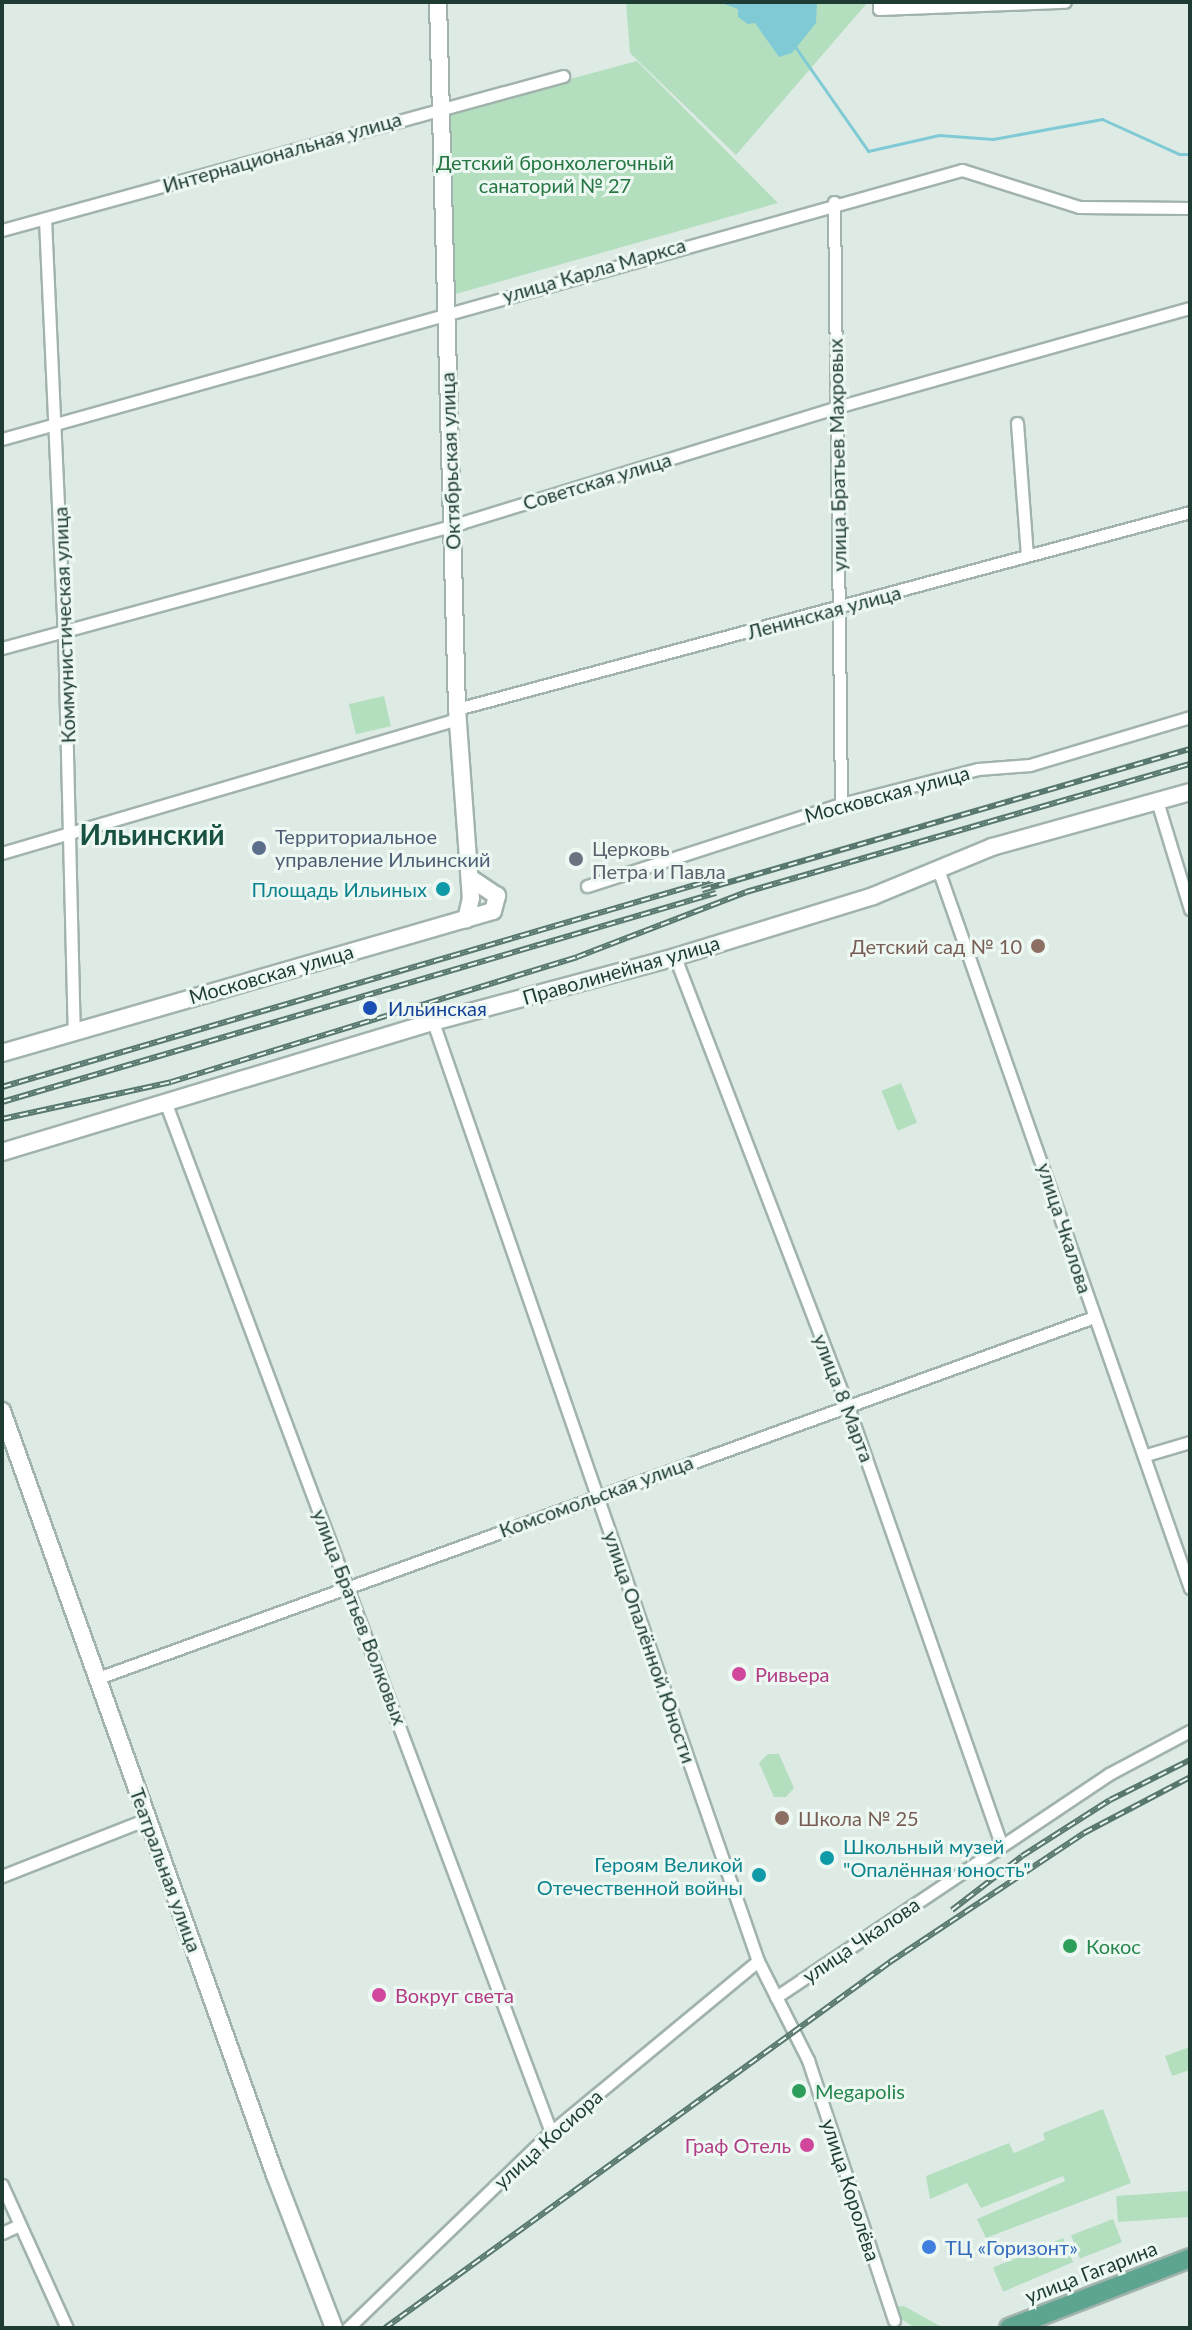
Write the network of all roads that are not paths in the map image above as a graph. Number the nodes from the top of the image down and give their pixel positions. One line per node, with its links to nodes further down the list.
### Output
1 (438, 2): 5 (main road, Октябрьская улица)
2 (1065, 2): 3 (street)
3 (879, 6)
4 (563, 76): 5 (street, Интернациональная улица)
5 (439, 108): 8 (street, Интернациональная улица); 11 (main road, Октябрьская улица)
6 (834, 202): 7 (street, улица Карла Маркса); 11 (street, улица Карла Маркса); 12 (street, улица Братьев Махровых)
7 (1190, 208)
8 (45, 219): 9 (street, Интернациональная улица); 14 (street, Коммунистическая улица)
9 (2, 230)
10 (1190, 308): 12 (street, Советская улица)
11 (445, 313): 14 (street, улица Карла Маркса); 17 (main road, Октябрьская улица)
12 (837, 407): 17 (street, Советская улица); 19 (street, улица Братьев Махровых)
13 (1017, 423): 18 (street)
14 (57, 424): 15 (street, улица Карла Маркса); 20 (street, Коммунистическая улица)
15 (2, 439)
16 (1190, 512): 18 (street, Ленинская улица)
17 (451, 525): 20 (street, Советская улица); 22 (main road, Октябрьская улица)
18 (1027, 555): 19 (street, Ленинская улица)
19 (840, 609): 22 (street, Ленинская улица); 26 (street, улица Братьев Махровых)
20 (64, 631): 21 (street, Советская улица); 27 (street, Коммунистическая улица)
21 (2, 648)
22 (457, 714): 27 (street, Ленинская улица); 30 (main road, Октябрьская улица)
23 (1190, 717): 26 (street, Московская улица)
24 (1190, 792): 25 (main road, Праволинейная улица)
25 (1157, 801): 29 (main road, Праволинейная улица); 32 (street)
26 (841, 804): 31 (street, Московская улица)
27 (70, 832): 28 (street, Ленинская улица); 36 (street, Коммунистическая улица)
28 (2, 853)
29 (938, 869): 34 (main road, Праволинейная улица); 40 (street, улица Чкалова)
30 (470, 878): 33 (main road, Октябрьская улица); 33 (main road, Московская улица)
31 (587, 886)
32 (1190, 909)
33 (466, 919): 36 (main road, Московская улица)
34 (675, 957): 35 (main road, Праволинейная улица); 41 (street, улица 8 Марта)
35 (433, 1022): 38 (main road, Праволинейная улица); 45 (street, улица Опалённой Юности)
36 (74, 1032): 37 (main road, Московская улица)
37 (2, 1053)
38 (166, 1104): 39 (main road, Праволинейная улица); 46 (street, улица Братьев Волковых)
39 (2, 1152)
40 (1094, 1317): 41 (street, Комсомольская улица); 44 (street, улица Чкалова)
41 (848, 1407): 45 (street, Комсомольская улица); 51 (street, улица 8 Марта)
42 (2, 1411): 48 (main road, Театральная улица)
43 (1190, 1442): 44 (street)
44 (1146, 1455): 47 (street, улица Чкалова)
45 (598, 1496): 46 (street, Комсомольская улица); 53 (street, улица Опалённой Юности)
46 (349, 1585): 48 (street, Комсомольская улица); 55 (street, улица Братьев Волковых)
47 (1190, 1588)
48 (98, 1678): 50 (main road, Театральная улица)
49 (1190, 1731): 51 (street, улица Чкалова)
50 (147, 1819): 52 (street); 62 (main road, Театральная улица)
51 (1001, 1844): 54 (street, улица Чкалова)
52 (2, 1876)
53 (758, 1961): 54 (street, улица Опалённой Юности); 55 (street, улица Косиора)
54 (776, 1997): 60 (street, улица Королёва)
55 (551, 2132): 63 (street, улица Косиора)
56 (2, 2185): 57 (street)
57 (19, 2225): 58 (street); 61 (street)
58 (2, 2233)
59 (1190, 2258): 64 (main road, улица Гагарина)
60 (896, 2325)
61 (67, 2328)
62 (334, 2328)
63 (348, 2328)
64 (1009, 2328)

